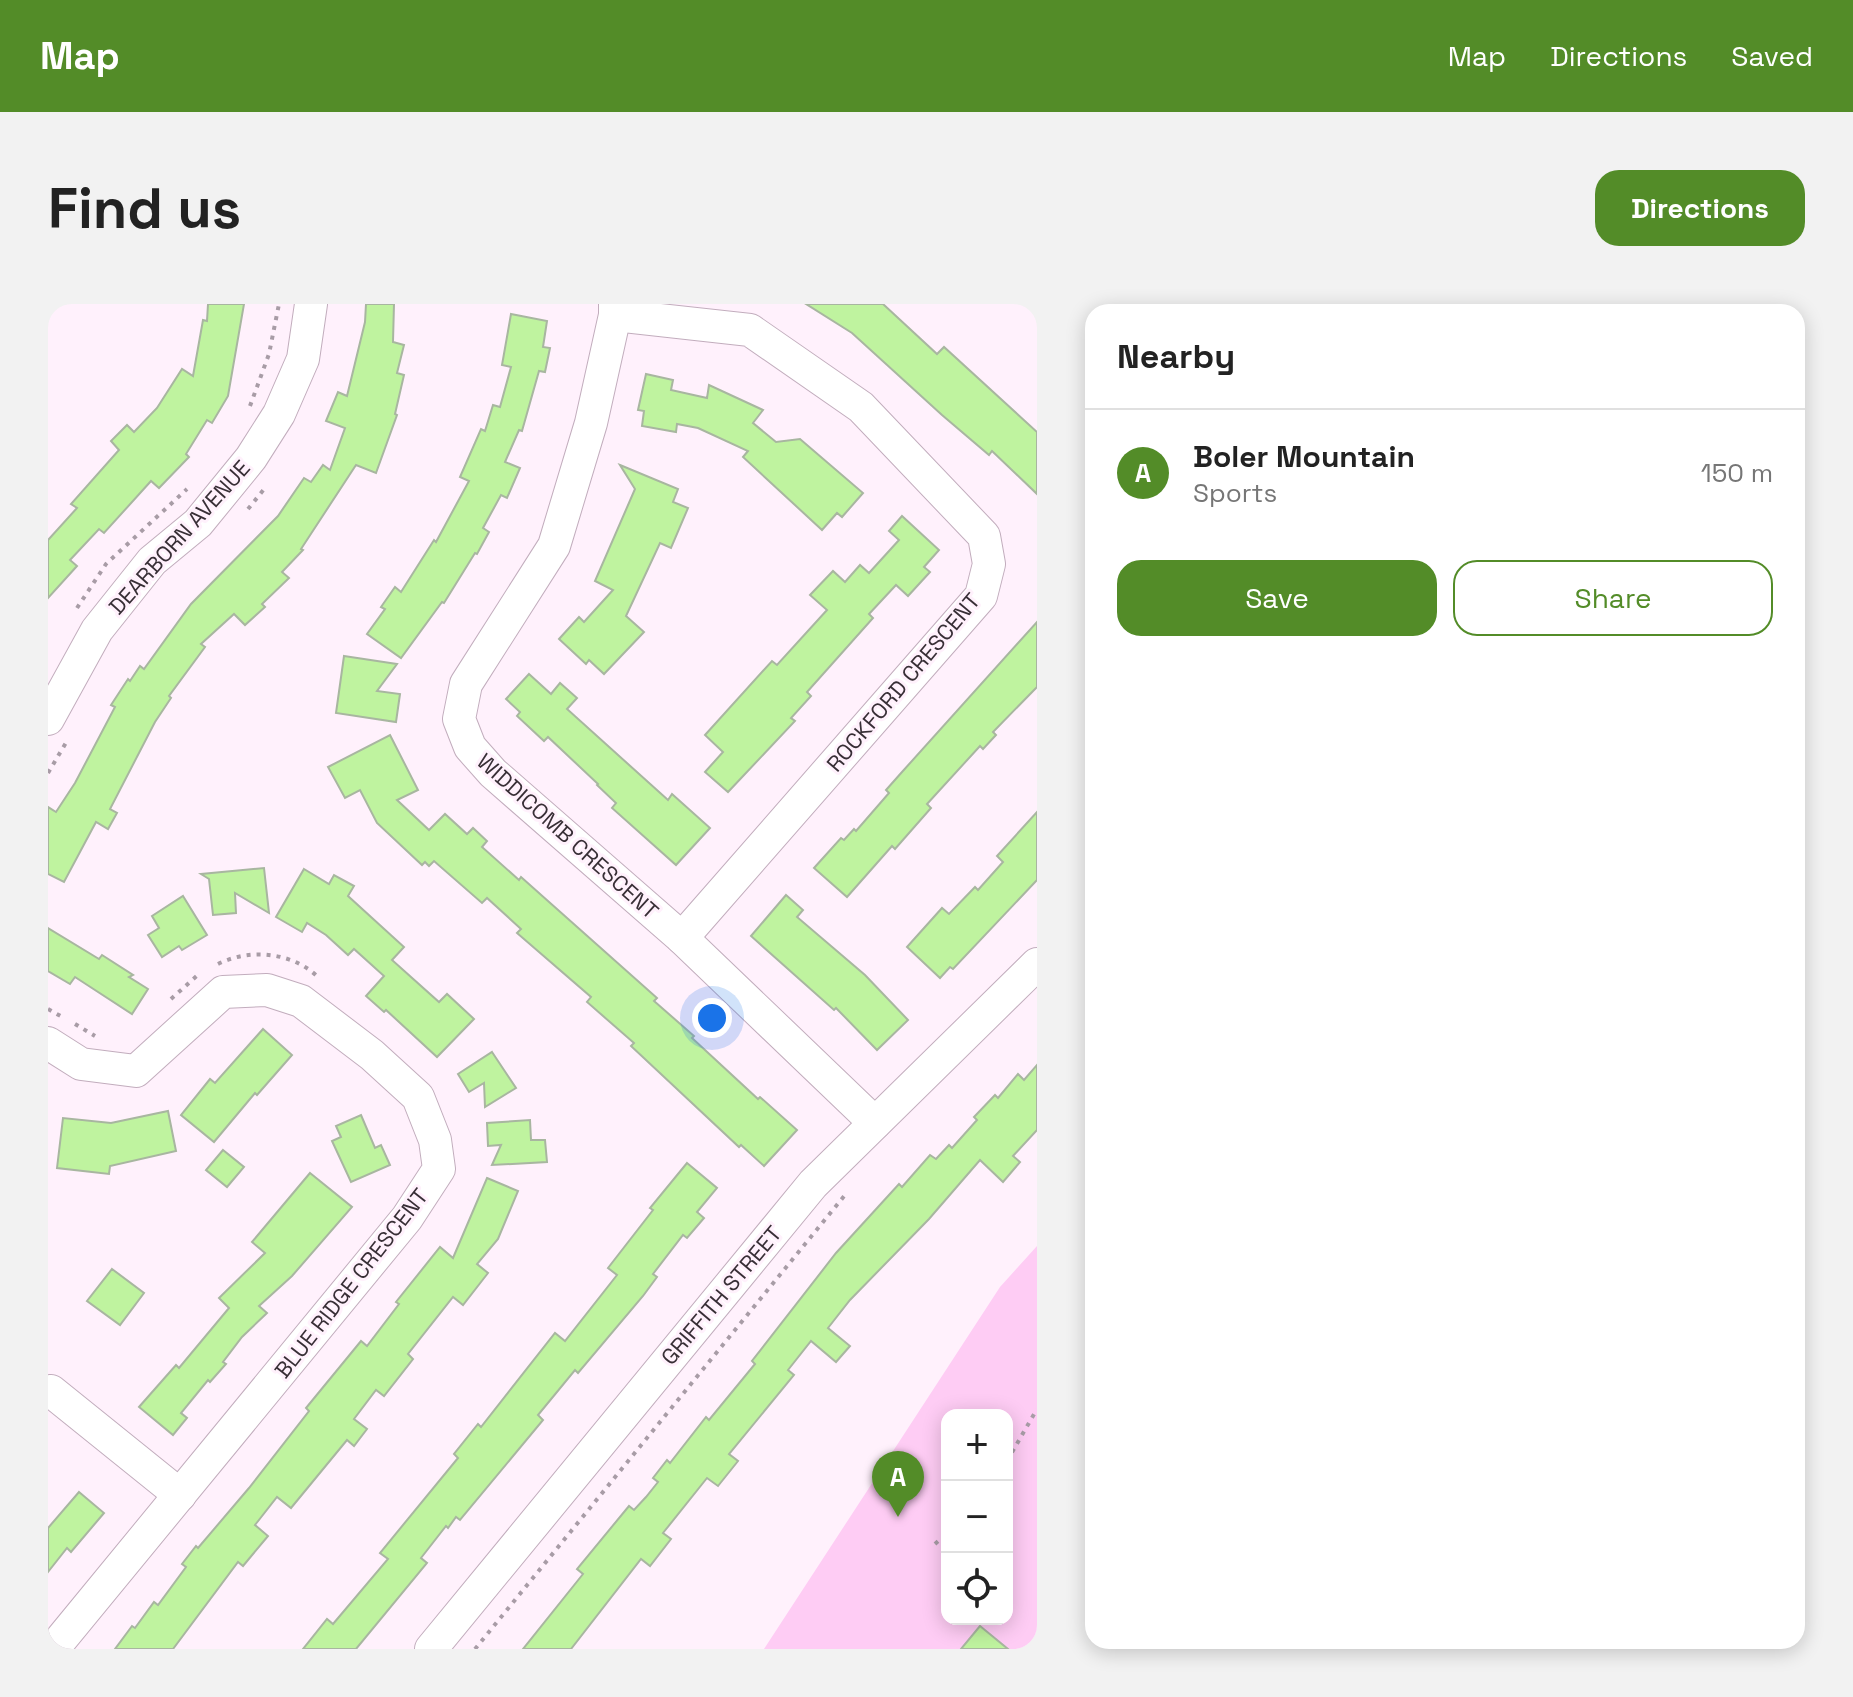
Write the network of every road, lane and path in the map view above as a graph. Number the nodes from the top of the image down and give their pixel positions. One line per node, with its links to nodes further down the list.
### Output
1 (279, 304): 4 (path)
2 (311, 304): 7 (street, DEARBORN AVENUE)
3 (615, 309): 8 (street, WIDDICOMB CRESCENT); 8 (street, ROCKFORD CRESCENT)
4 (246, 416)
5 (195, 482): 6 (path)
6 (73, 614)
7 (48, 719)
8 (682, 938): 17 (street, WIDDICOMB CRESCENT)
9 (1037, 964): 17 (street, GRIFFITH STREET)
10 (217, 965): 12 (path)
11 (206, 970): 13 (path)
12 (324, 983)
13 (168, 1004)
14 (48, 1009): 15 (path)
15 (96, 1037)
16 (48, 1043): 22 (street, BLUE RIDGE CRESCENT)
17 (875, 1123): 26 (street, GRIFFITH STREET)
18 (848, 1192): 27 (path)
19 (51, 1391): 22 (street)
20 (1037, 1409): 21 (path)
21 (1013, 1451)
22 (180, 1495): 25 (street, BLUE RIDGE CRESCENT)
23 (941, 1538): 24 (path)
24 (935, 1544)
25 (53, 1649)
26 (431, 1649)
27 (475, 1649)

